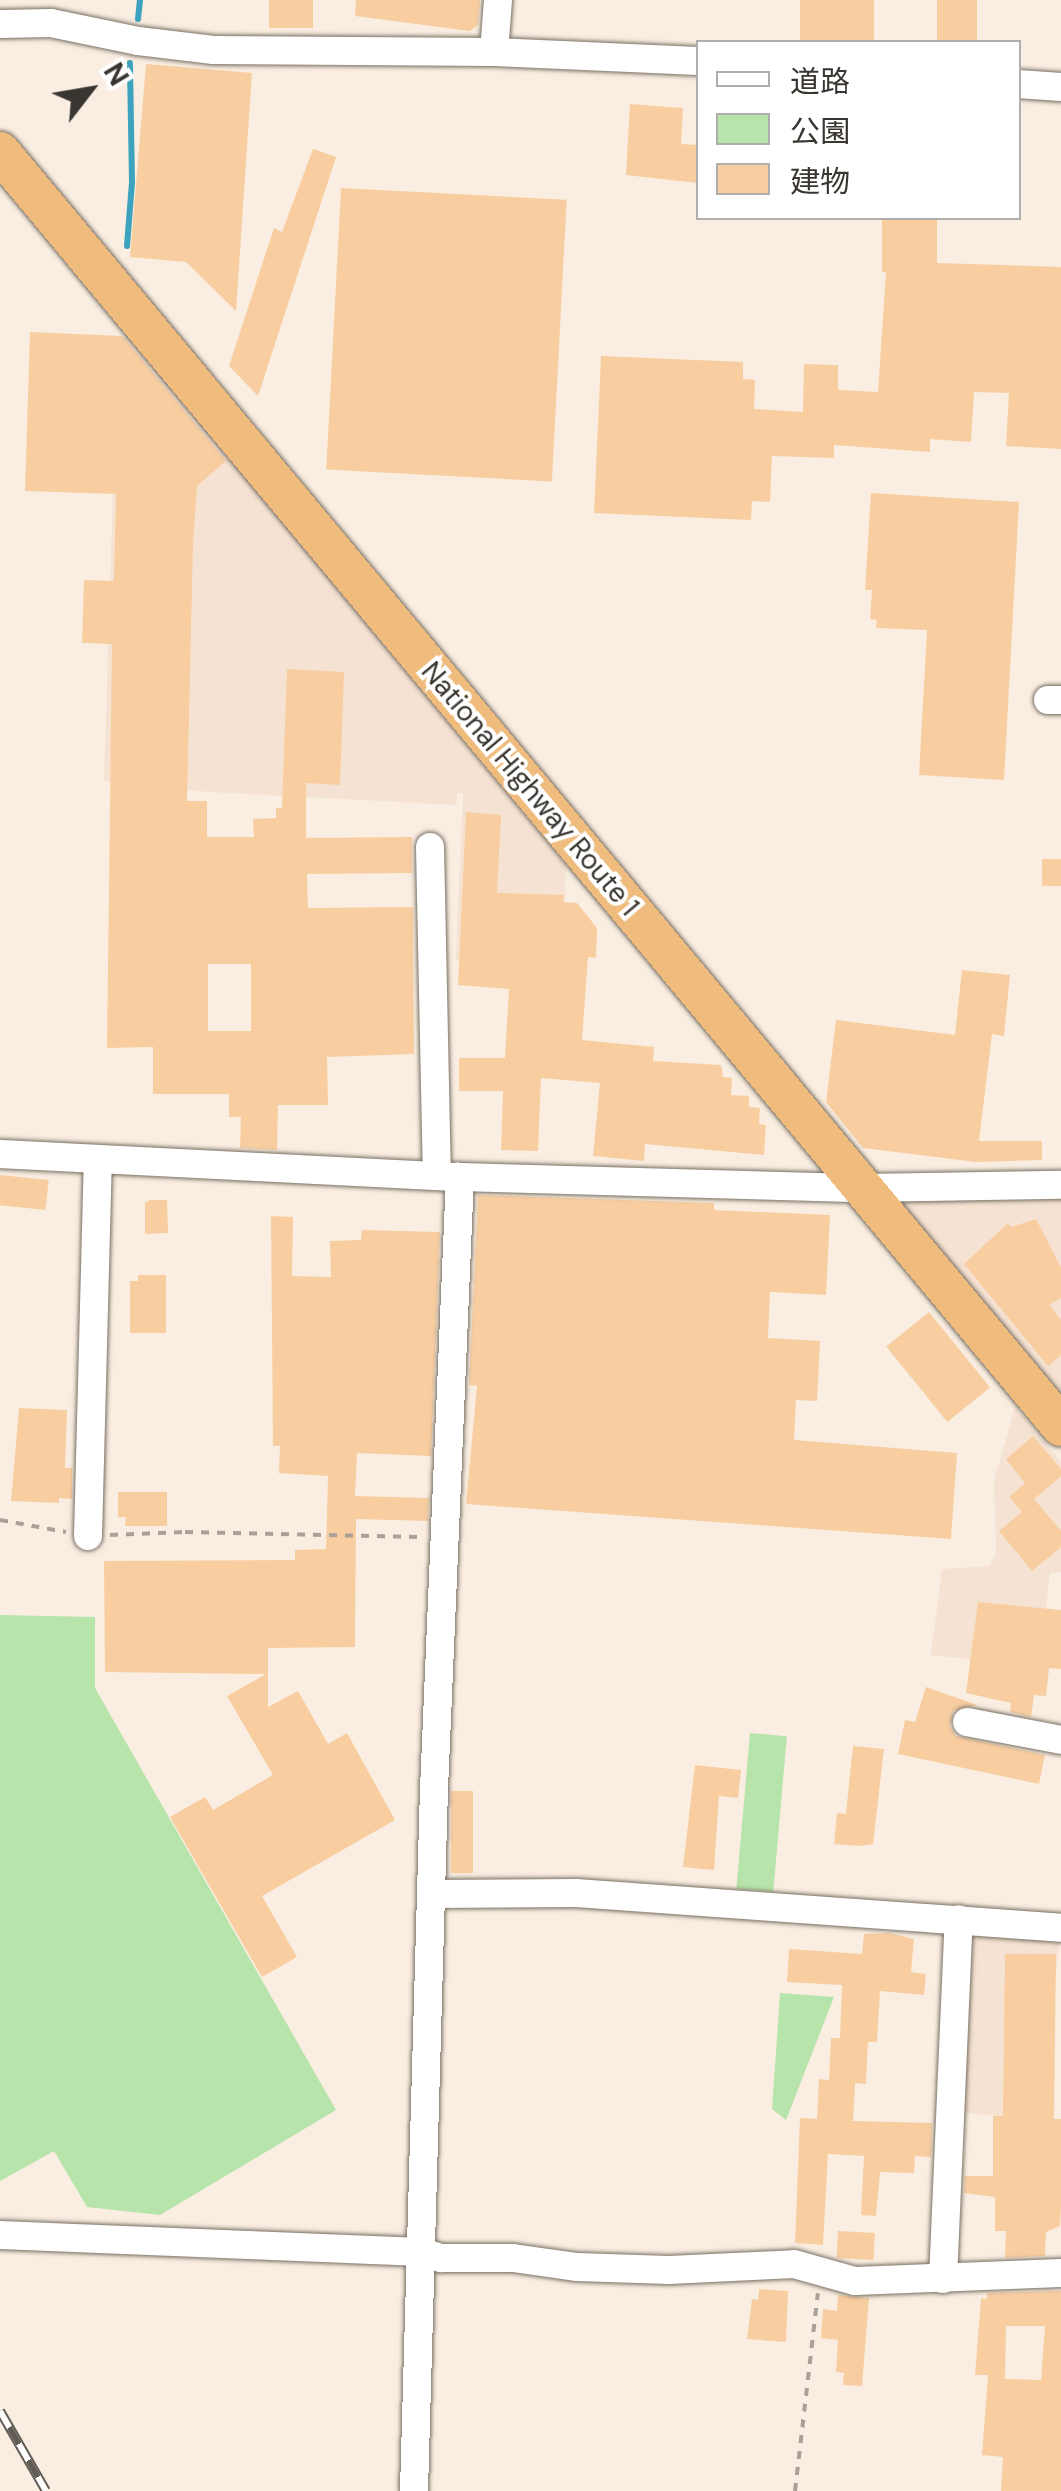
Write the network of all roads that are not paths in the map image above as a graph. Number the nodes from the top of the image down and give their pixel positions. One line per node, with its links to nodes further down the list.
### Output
1 (498, 0): 3 (street)
2 (0, 24): 3 (street)
3 (494, 52): 4 (street)
4 (696, 61)
5 (1021, 84): 6 (street)
6 (1061, 88)
7 (0, 152): 13 (highway, National Highway Route 1)
8 (430, 847): 11 (street)
9 (0, 1154): 10 (street)
10 (98, 1160): 11 (street); 15 (street)
11 (448, 1177): 13 (street); 18 (street)
12 (1061, 1185): 13 (street)
13 (861, 1188): 14 (highway, National Highway Route 1)
14 (1061, 1426)
15 (88, 1536)
16 (967, 1722): 17 (street)
17 (1061, 1740)
18 (432, 1894): 19 (street); 22 (street)
19 (960, 1919): 20 (street); 24 (street)
20 (1061, 1928)
21 (0, 2234): 22 (street)
22 (422, 2252): 24 (street); 25 (street)
23 (1061, 2272): 24 (street)
24 (944, 2279)
25 (414, 2491)

